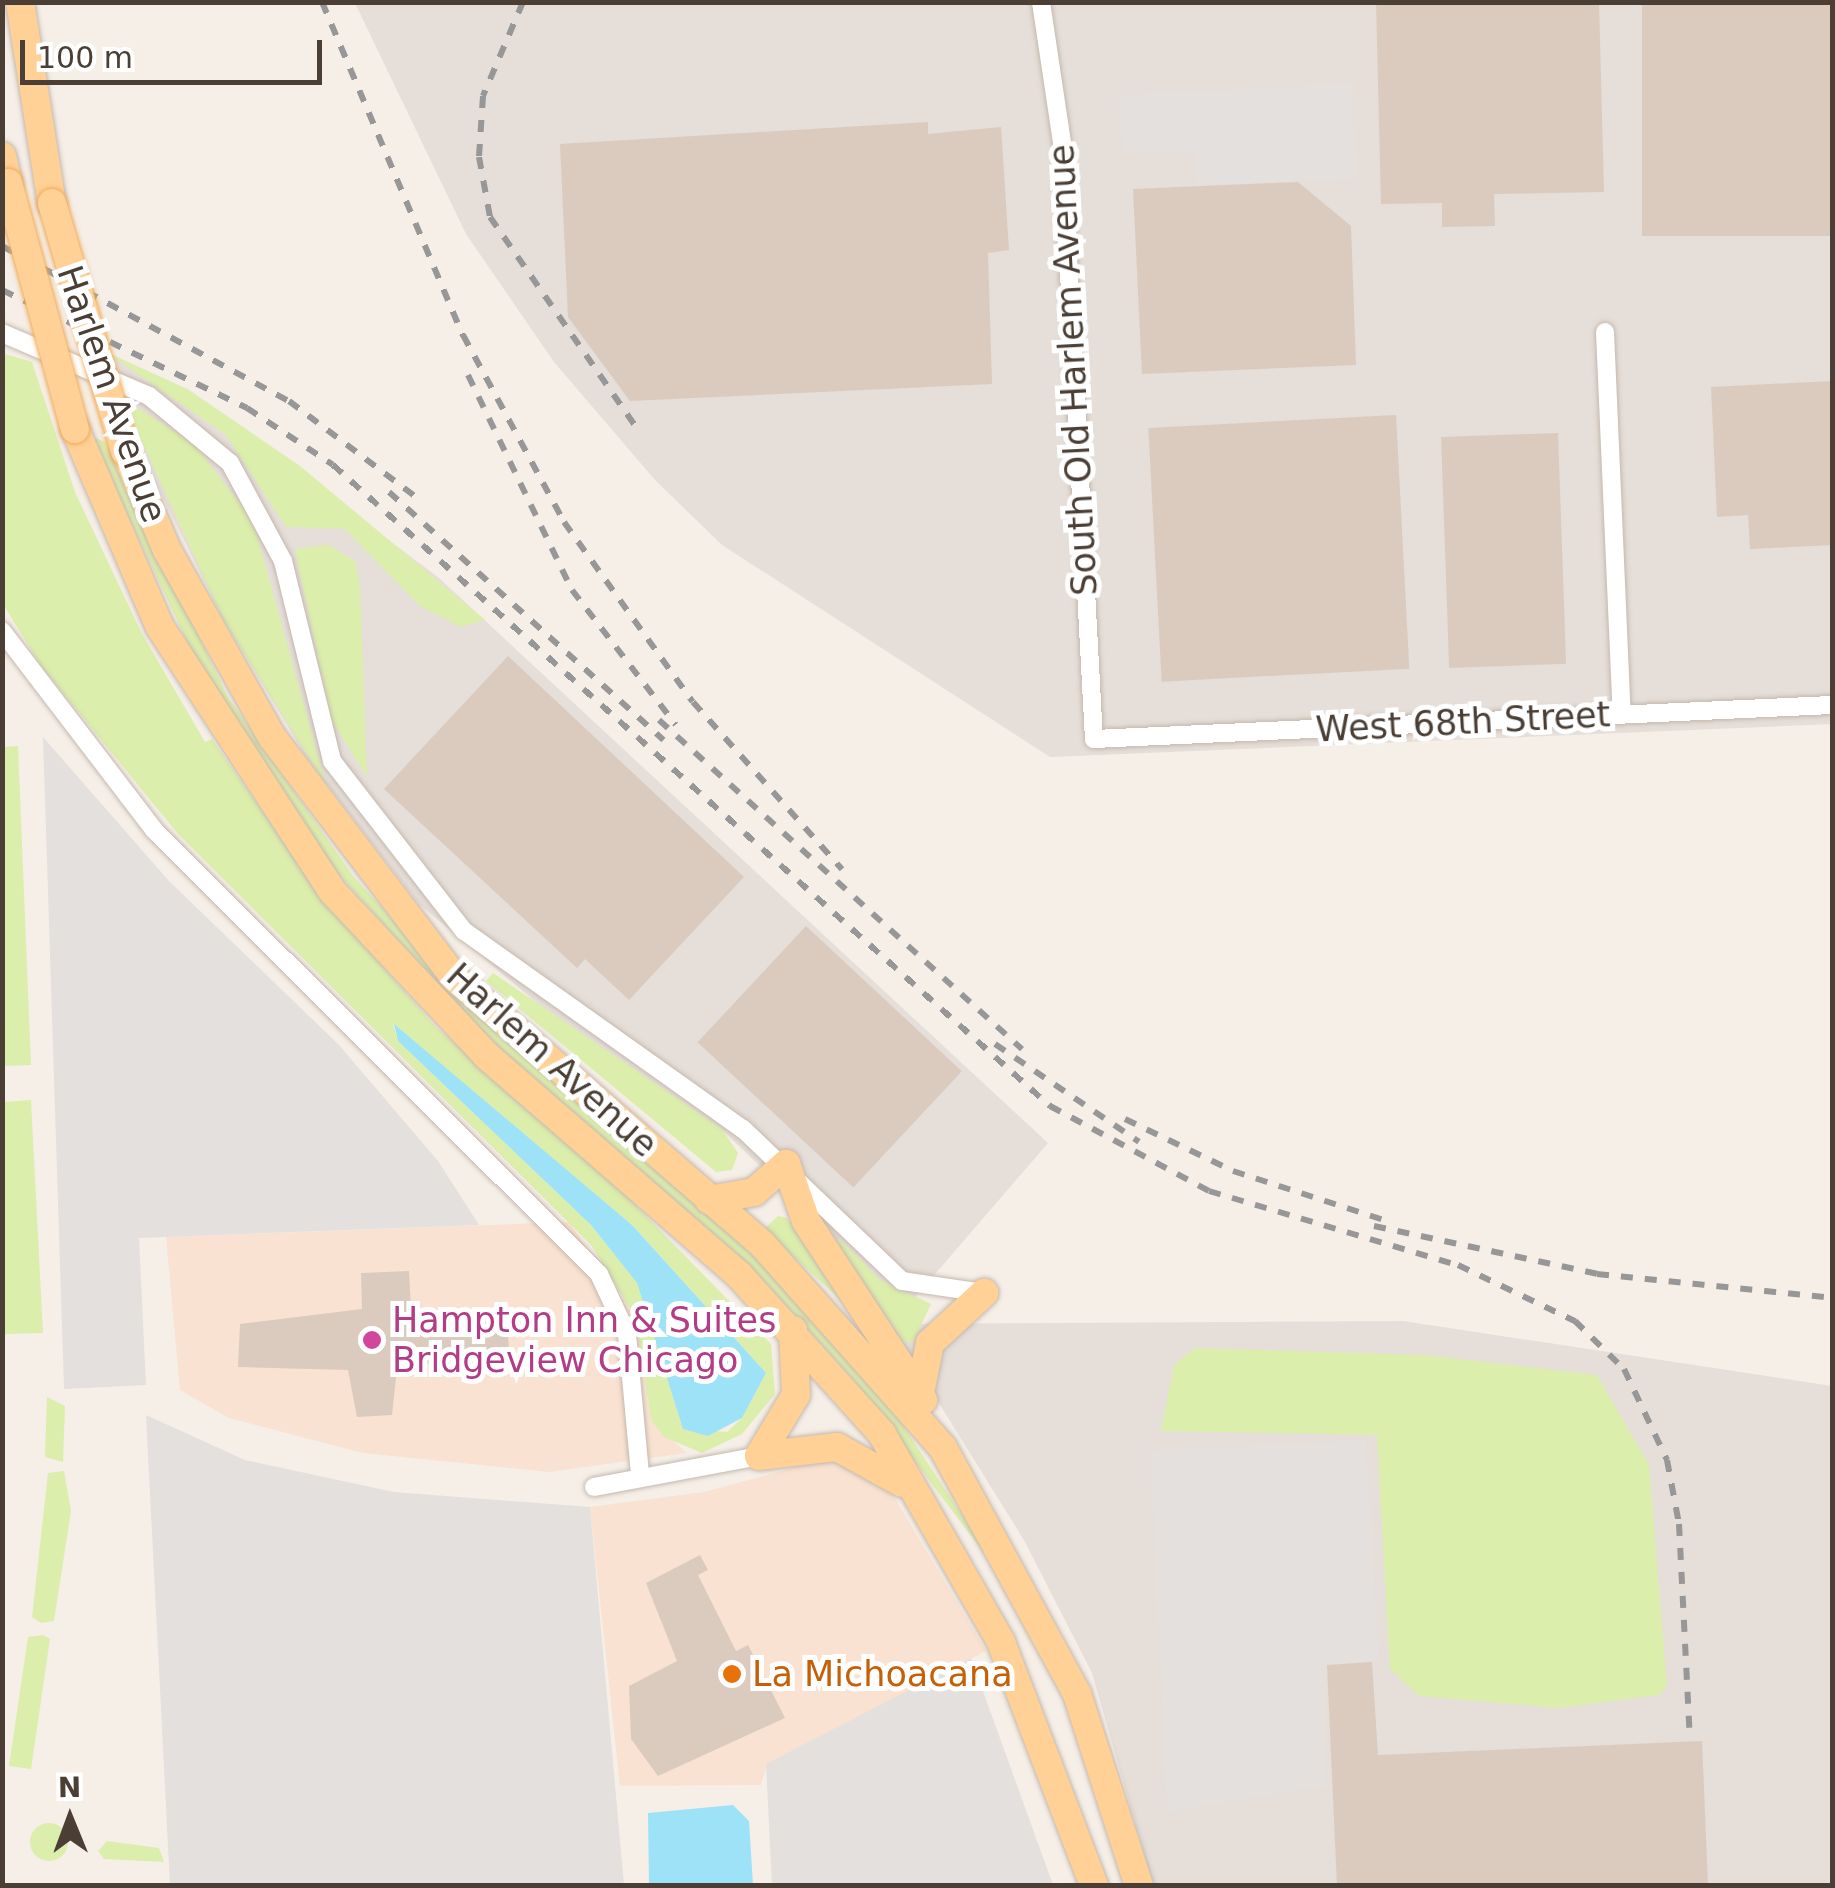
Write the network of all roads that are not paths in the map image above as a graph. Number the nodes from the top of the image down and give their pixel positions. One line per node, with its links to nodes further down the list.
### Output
1 (20, 2): 11 (main road, Harlem Avenue, bridge)
2 (1041, 2): 9 (street, South Old Harlem Avenue)
3 (5, 170): 13 (main road, Harlem Avenue, bridge)
4 (1605, 332): 8 (street)
5 (2, 333): 10 (street)
6 (2, 631): 17 (street)
7 (1832, 705): 8 (street, West 68th Street)
8 (1622, 714): 9 (street, West 68th Street)
9 (1094, 739)
10 (786, 1164): 11 (main road); 12 (street); 14 (main road)
11 (709, 1200): 15 (main road, Harlem Avenue)
12 (984, 1293): 14 (main road)
13 (793, 1330): 16 (main road); 19 (main road, Harlem Avenue)
14 (920, 1394): 15 (main road)
15 (943, 1448): 21 (main road, Harlem Avenue)
16 (759, 1456): 17 (street); 19 (main road)
17 (640, 1475): 18 (street)
18 (594, 1487)
19 (926, 1504): 20 (main road, Harlem Avenue)
20 (1094, 1886)
21 (1139, 1886)

